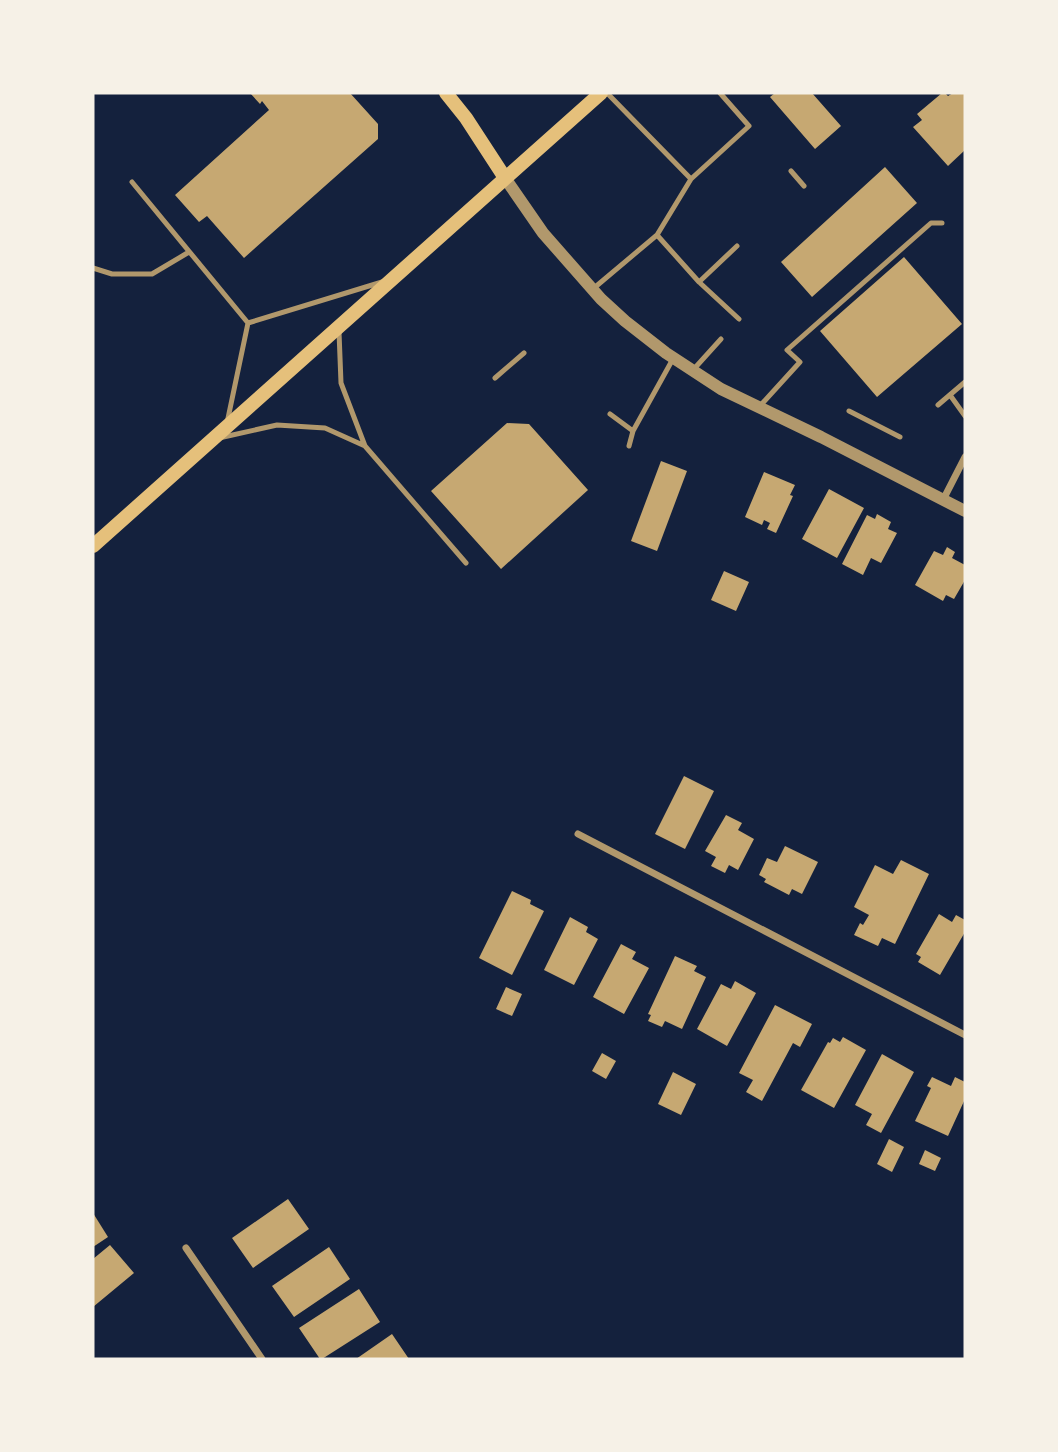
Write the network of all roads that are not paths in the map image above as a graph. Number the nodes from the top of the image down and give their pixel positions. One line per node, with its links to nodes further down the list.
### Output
1 (446, 93): 6 (main road)
2 (601, 93): 6 (main road)
3 (607, 93): 7 (lane)
4 (720, 93): 7 (lane)
5 (791, 172): 9 (lane)
6 (505, 178): 15 (main road); 17 (street)
7 (691, 179): 11 (lane)
8 (132, 182): 13 (lane)
9 (804, 186)
10 (942, 223): 29 (lane)
11 (657, 235): 16 (lane); 17 (lane)
12 (737, 246): 16 (lane)
13 (188, 252): 14 (lane); 19 (lane)
14 (93, 268)
15 (393, 278): 19 (lane); 20 (main road)
16 (699, 282): 18 (lane)
17 (593, 290): 23 (street)
18 (739, 319)
19 (248, 323): 33 (lane)
20 (338, 327): 33 (main road); 37 (lane)
21 (721, 339): 24 (lane)
22 (524, 353): 25 (lane)
23 (674, 357): 24 (street); 34 (lane)
24 (693, 370): 29 (street)
25 (495, 378)
26 (965, 382): 27 (lane)
27 (950, 395): 28 (lane); 32 (lane)
28 (937, 405)
29 (758, 407): 40 (street)
30 (849, 411): 35 (lane)
31 (610, 414): 34 (lane)
32 (965, 416)
33 (226, 427): 36 (main road)
34 (633, 431): 38 (lane)
35 (900, 437)
36 (211, 440): 37 (lane); 42 (main road)
37 (365, 446): 43 (lane)
38 (629, 446)
39 (965, 457): 40 (street)
40 (943, 500): 41 (street)
41 (965, 511)
42 (93, 546)
43 (466, 563)
44 (578, 834): 45 (street)
45 (965, 1035)
46 (186, 1248): 47 (street)
47 (262, 1359)

